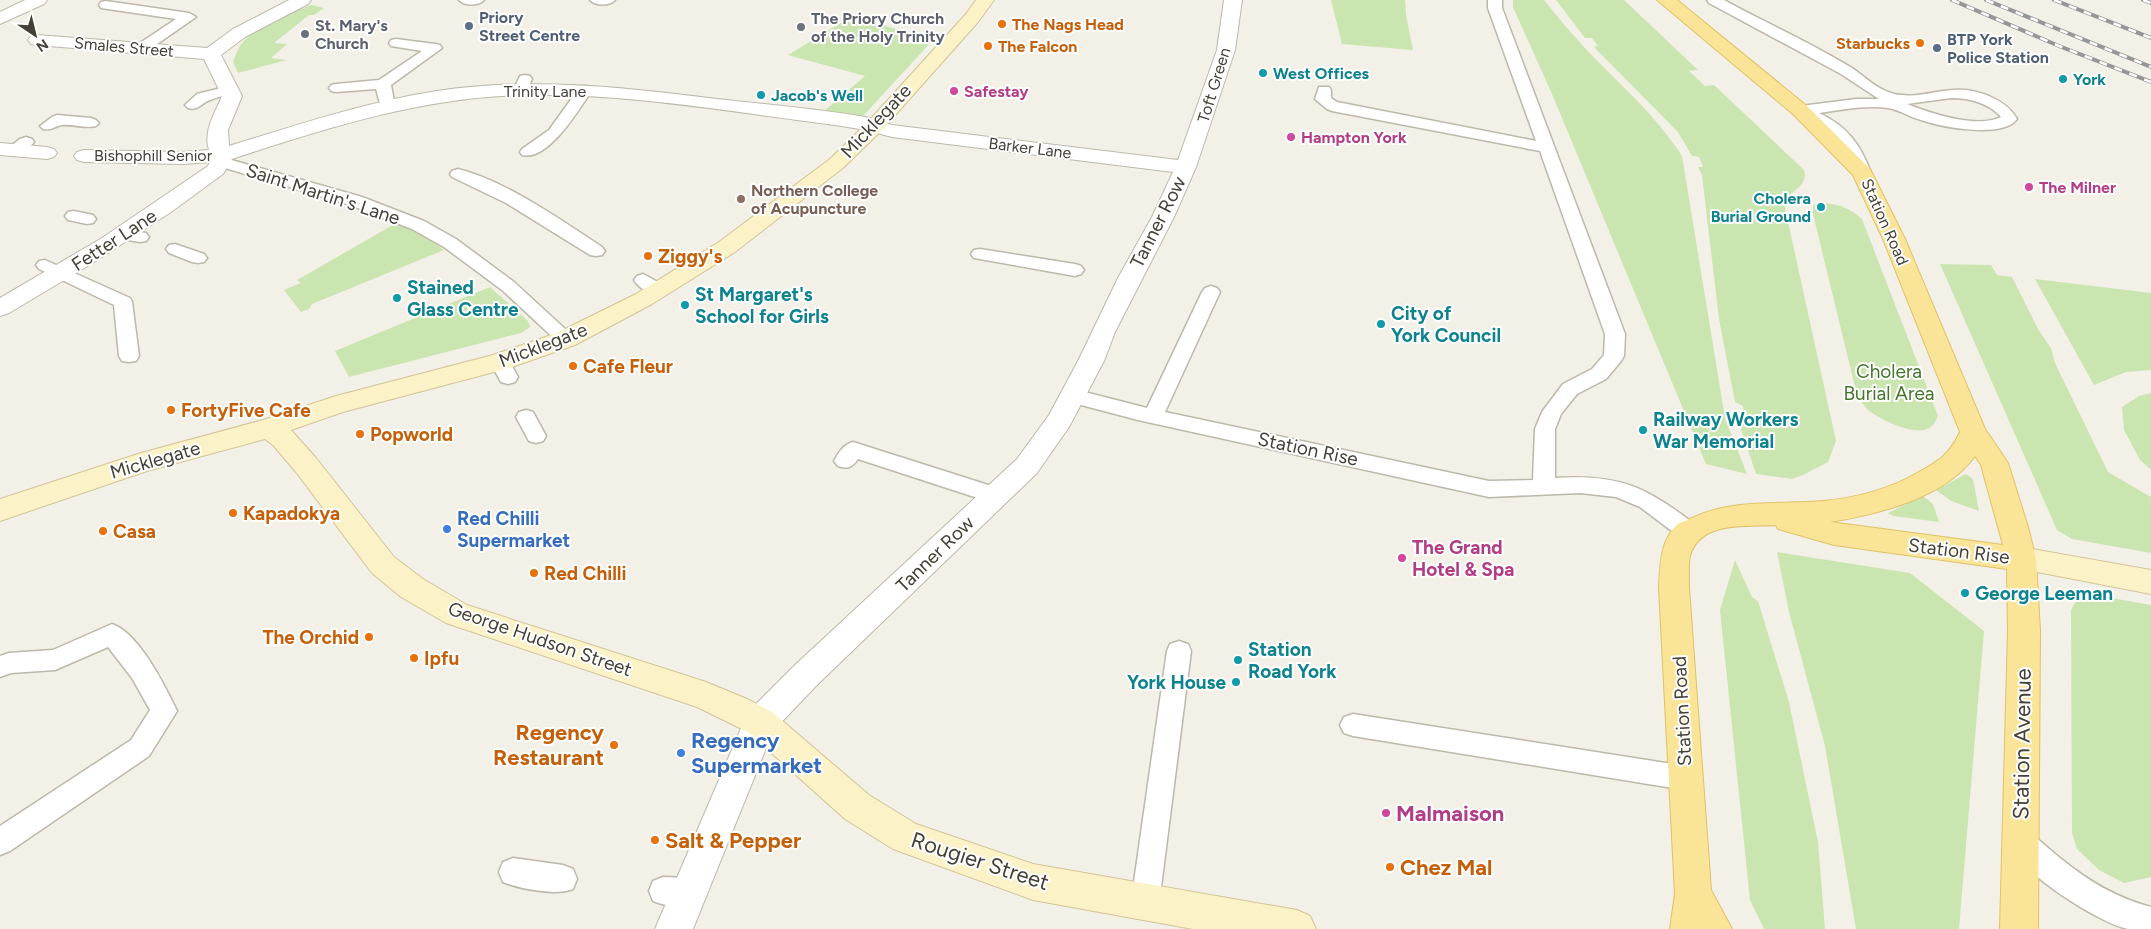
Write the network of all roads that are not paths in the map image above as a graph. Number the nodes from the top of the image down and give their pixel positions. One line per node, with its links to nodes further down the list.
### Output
1 (38, 0): 14 (street)
2 (302, 0): 18 (street)
3 (466, 0): 4 (lane)
4 (477, 0)
5 (597, 0): 6 (lane)
6 (608, 0)
7 (985, 0): 30 (main road, Micklegate)
8 (1233, 0): 37 (street, Toft Green)
9 (1495, 0): 32 (lane)
10 (1666, 0): 27 (main road, Station Road)
11 (1714, 0): 19 (lane)
12 (1719, 0): 19 (lane)
13 (116, 4): 17 (lane)
14 (0, 19)
15 (37, 40): 17 (street, Smales Street)
16 (396, 43): 20 (lane)
17 (149, 53): 18 (street, Smales Street)
18 (211, 54): 22 (street)
19 (1854, 76): 27 (lane)
20 (383, 84): 21 (lane); 26 (lane)
21 (336, 88)
22 (229, 90): 25 (lane); 36 (street)
23 (585, 90): 26 (street, Trinity Lane); 30 (street, Trinity Lane); 33 (lane)
24 (1324, 90): 32 (lane)
25 (193, 105)
26 (388, 107): 36 (street, Trinity Lane)
27 (1801, 111): 53 (main road, Station Road)
28 (91, 123): 29 (lane)
29 (48, 126)
30 (874, 126): 37 (street, Barker Lane); 47 (main road, Micklegate)
31 (13, 147): 34 (street)
32 (1548, 148): 56 (lane)
33 (528, 152)
34 (48, 153)
35 (84, 156): 36 (street, Bishophill Senior)
36 (222, 158): 43 (street, Fetter Lane); 47 (lane, Saint Martin's Lane)
37 (1186, 167): 49 (street, Tanner Row)
38 (458, 174): 40 (lane)
39 (175, 249): 42 (lane)
40 (596, 251)
41 (980, 254): 44 (lane)
42 (198, 258)
43 (53, 269): 46 (street, Fetter Lane); 48 (lane)
44 (1075, 270)
45 (1211, 292): 50 (lane)
46 (0, 308)
47 (566, 339): 52 (main road, Micklegate)
48 (129, 356)
49 (1073, 396): 50 (lane, Station Rise); 57 (street, Tanner Row)
50 (1153, 416): 56 (lane, Station Rise)
51 (526, 417): 54 (lane)
52 (269, 428): 58 (main road, Micklegate); 65 (main road, George Hudson Street)
53 (1974, 432): 59 (main road); 61 (main road, Station Road)
54 (536, 436)
55 (845, 461): 57 (lane)
56 (1544, 487): 60 (lane, Station Rise)
57 (996, 496): 65 (street, Tanner Row)
58 (0, 510)
59 (1768, 515): 60 (main road); 61 (main road, Station Rise)
60 (1689, 532): 67 (main road, Station Road)
61 (2020, 559): 62 (main road, Station Rise); 69 (main road, Station Avenue)
62 (2151, 582)
63 (1179, 651): 72 (lane)
64 (0, 667): 68 (lane)
65 (760, 722): 72 (main road, Rougier Street); 75 (street, Tanner Row)
66 (1353, 725): 67 (lane)
67 (1685, 778): 73 (main road, Station Road)
68 (0, 842)
69 (2020, 842): 74 (lane); 78 (main road, Station Avenue)
70 (513, 872): 71 (lane)
71 (563, 879)
72 (1145, 903): 76 (main road, Rougier Street)
73 (1691, 912): 77 (main road, Station Road)
74 (2151, 921)
75 (674, 929)
76 (1297, 929)
77 (1713, 929)
78 (2019, 929)

